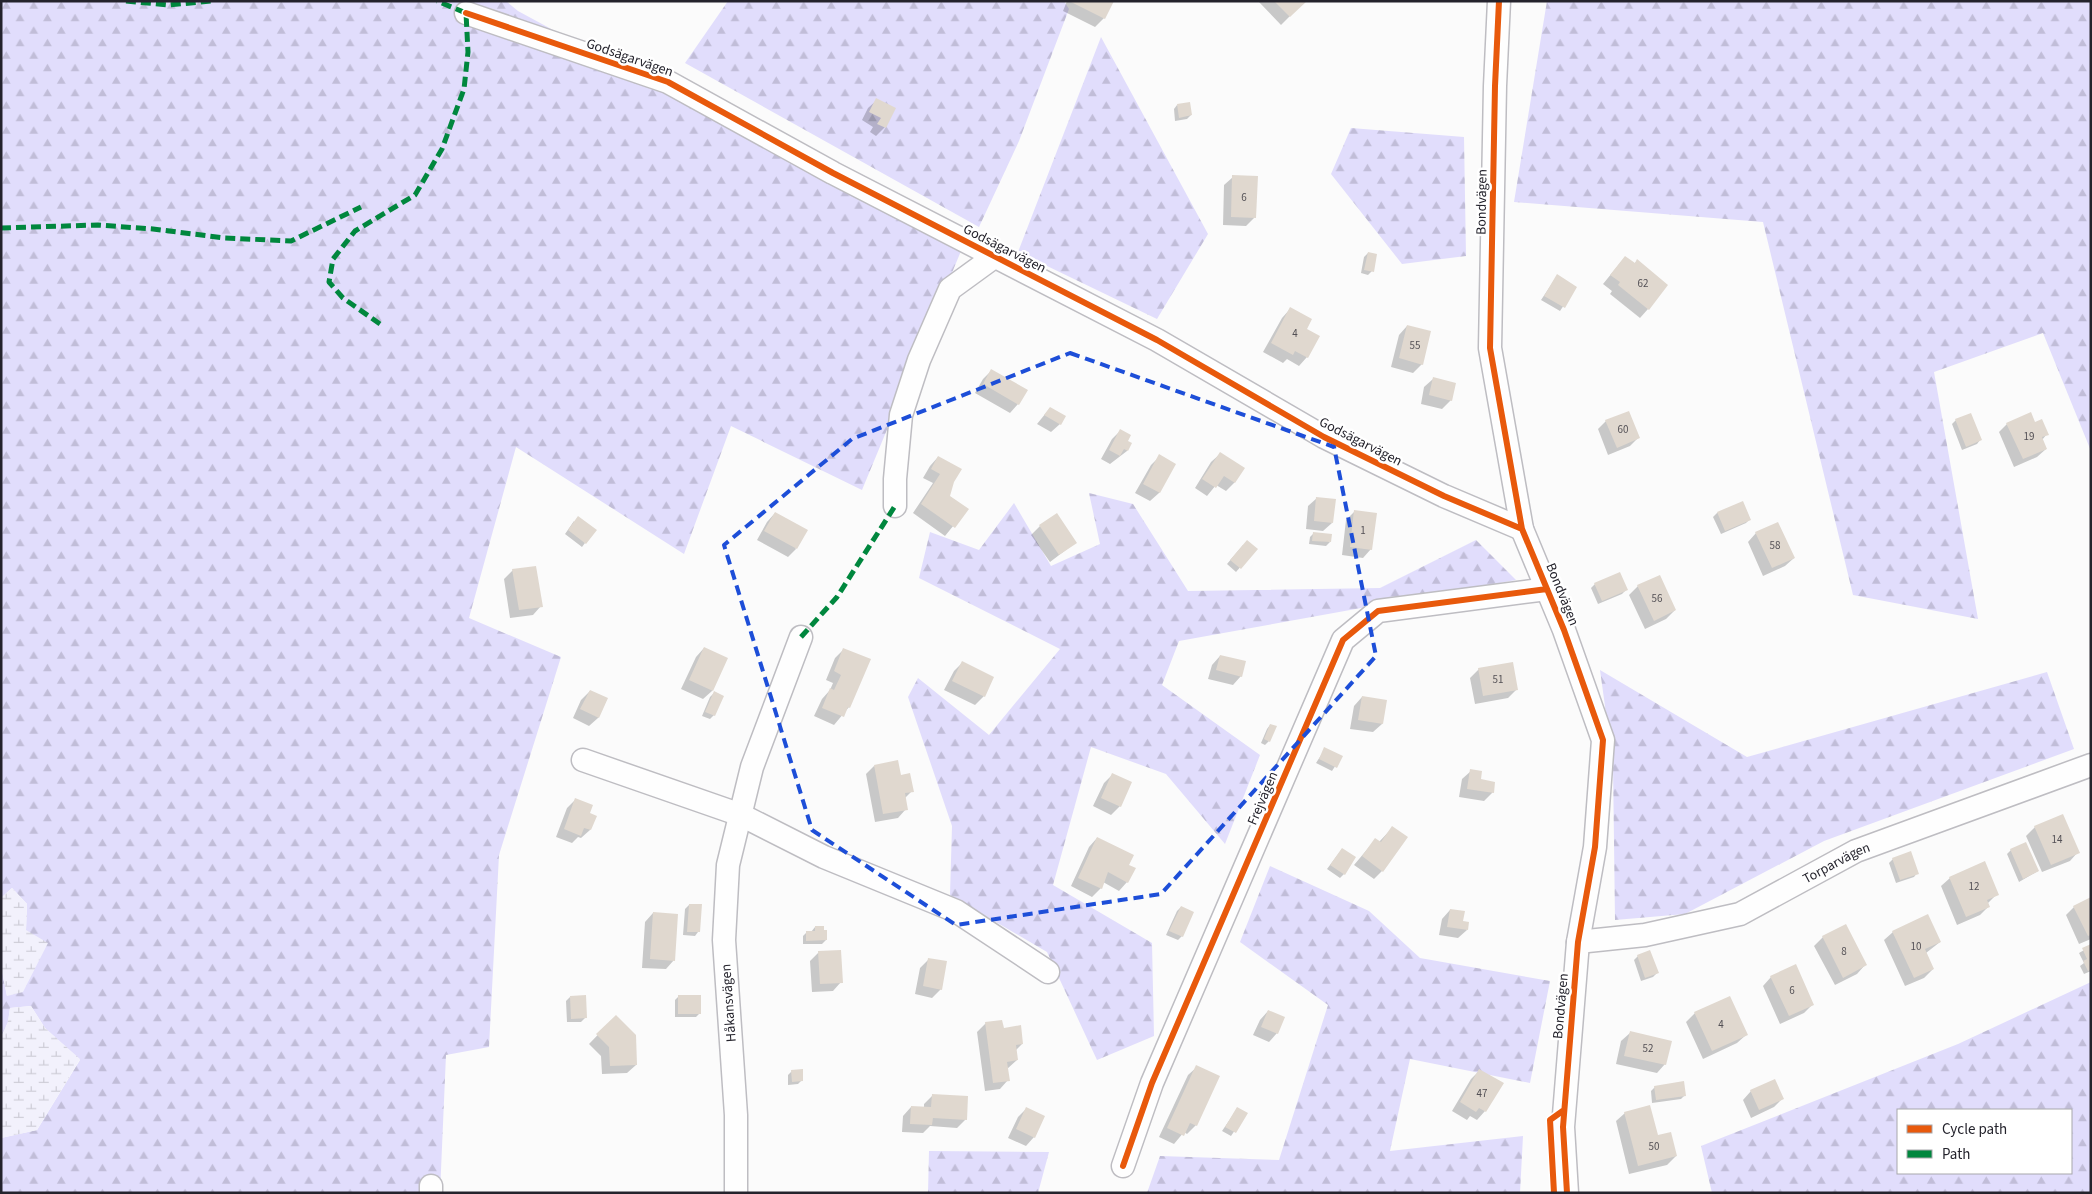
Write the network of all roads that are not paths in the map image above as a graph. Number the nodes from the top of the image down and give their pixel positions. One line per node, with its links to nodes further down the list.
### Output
1 (1499, 1): 5 (street, Bondvägen)
2 (466, 13): 3 (street, Godsägarvägen)
3 (994, 257): 4 (street); 5 (street, Godsägarvägen)
4 (895, 506)
5 (1522, 530): 6 (street, Bondvägen)
6 (1547, 589): 11 (street, Bondvägen); 13 (street, Frejvägen)
7 (802, 637): 10 (street, Håkansvägen)
8 (583, 760): 10 (street)
9 (2091, 765): 11 (street, Torparvägen)
10 (741, 815): 12 (street); 14 (street, Håkansvägen)
11 (1578, 942): 15 (street, Bondvägen)
12 (1048, 972)
13 (1123, 1166)
14 (736, 1193)
15 (1567, 1193)

